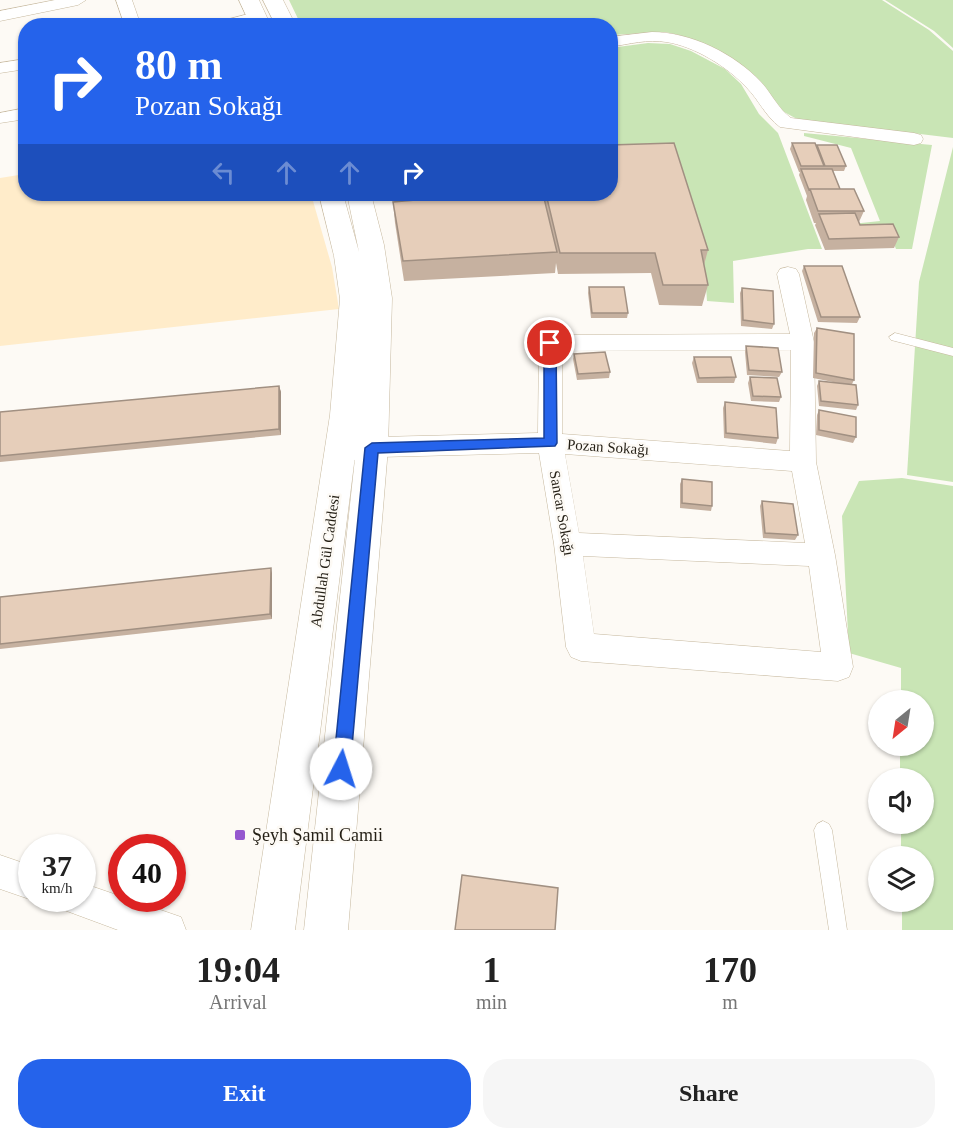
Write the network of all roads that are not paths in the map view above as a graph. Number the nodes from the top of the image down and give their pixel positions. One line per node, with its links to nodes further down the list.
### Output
1 (78, 0): 4 (street)
2 (124, 0): 5 (street)
3 (273, 0): 6 (street)
4 (0, 16)
5 (130, 18)
6 (282, 18)
7 (618, 41): 12 (street)
8 (18, 65): 9 (street)
9 (0, 68)
10 (18, 114): 11 (street)
11 (0, 118)
12 (914, 139)
13 (333, 201): 20 (street, Abdullah Gül Caddesi)
14 (361, 201): 20 (street, Abdullah Gül Caddesi)
15 (788, 274): 17 (street)
16 (894, 337): 18 (lane)
17 (803, 342): 19 (street, Sancar Sokağı); 21 (street)
18 (953, 352)
19 (550, 443): 20 (street, Pozan Sokağı); 21 (street, Pozan Sokağı); 22 (street, Sancar Sokağı)
20 (356, 450): 29 (street, Abdullah Gül Caddesi); 30 (street, Abdullah Gül Caddesi)
21 (803, 462): 23 (street)
22 (568, 544): 23 (street); 23 (street, Sancar Sokağı)
23 (822, 555)
24 (823, 830): 31 (lane)
25 (0, 872): 26 (street)
26 (18, 878)
27 (96, 905): 28 (street)
28 (168, 930)
29 (273, 930)
30 (326, 930)
31 (838, 930)

